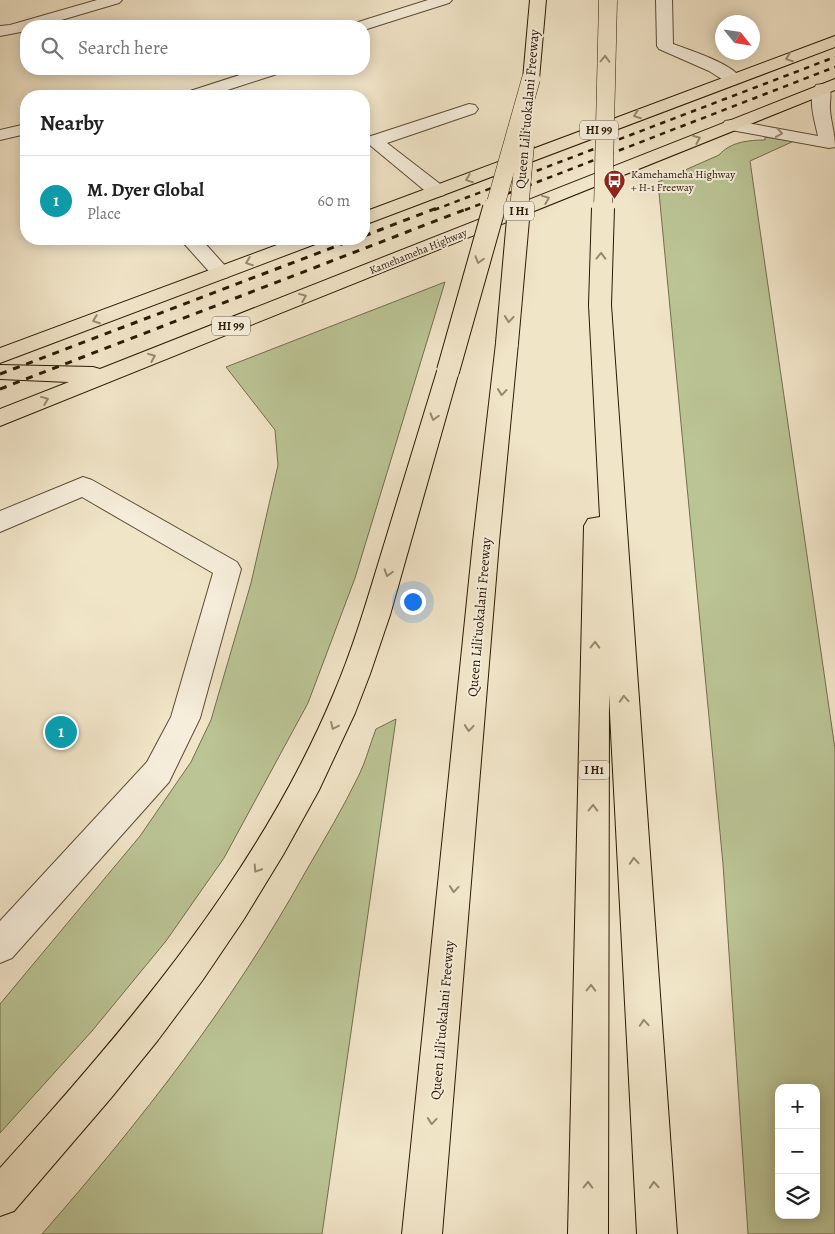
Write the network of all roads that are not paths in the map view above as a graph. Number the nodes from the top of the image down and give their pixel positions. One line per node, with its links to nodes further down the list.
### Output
1 (114, 0): 6 (lane)
2 (444, 0): 7 (lane)
3 (538, 0): 12 (main road, Queen Liliʻuokalani Freeway / I H1)
4 (608, 0): 26 (main road, I H1, one-way to 4, bridge)
5 (664, 0): 13 (lane)
6 (45, 20)
7 (370, 23)
8 (20, 27): 9 (lane)
9 (0, 31)
10 (835, 41): 13 (main road, HI 99, one-way to 13)
11 (256, 75): 15 (lane)
12 (531, 79): 33 (main road, one-way to 33, bridge); 34 (main road, Queen Liliʻuokalani Freeway / I H1, one-way to 34, bridge)
13 (734, 79): 21 (main road, HI 99, one-way to 21)
14 (829, 86): 17 (main road, Kamehameha Highway / HI 99); 20 (lane)
15 (210, 90)
16 (469, 109): 21 (lane)
17 (731, 125): 20 (lane, one-way to 20); 29 (main road, Kamehameha Highway / HI 99, one-way to 17)
18 (20, 130): 19 (lane)
19 (0, 135)
20 (832, 145)
21 (437, 191): 22 (main road, HI 99)
22 (370, 217)
23 (195, 245): 25 (lane)
24 (288, 245): 25 (main road, one-way to 25)
25 (221, 273): 27 (main road, one-way to 27)
26 (600, 305): 35 (main road, I H1, one-way to 26); 36 (main road, one-way to 26)
27 (0, 356)
28 (0, 372): 29 (main road)
29 (107, 375): 30 (main road, Kamehameha Highway / HI 99, one-way to 29)
30 (0, 418)
31 (0, 522): 32 (lane)
32 (0, 946)
33 (0, 1197)
34 (422, 1234)
35 (588, 1234)
36 (658, 1234)

